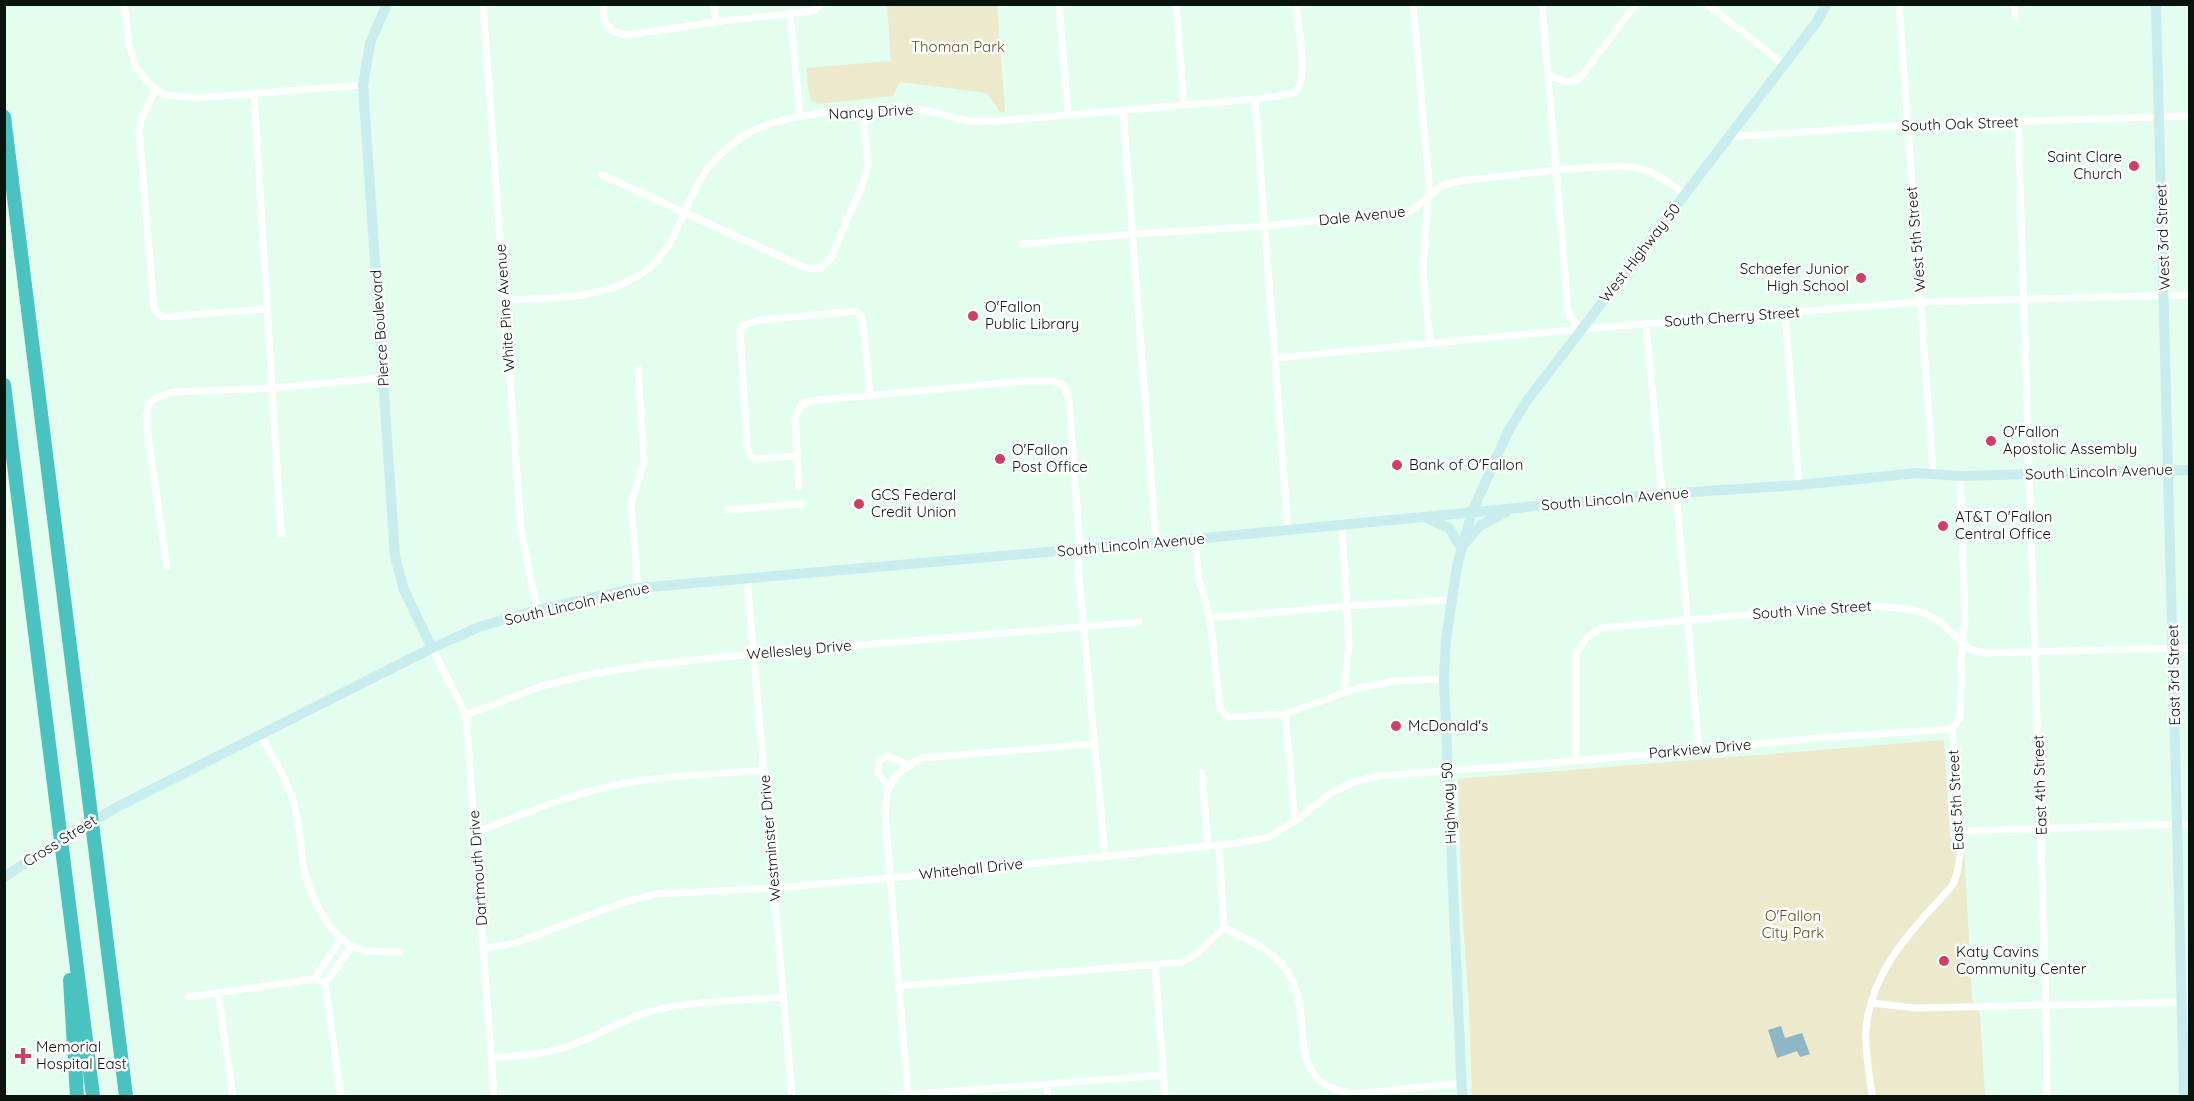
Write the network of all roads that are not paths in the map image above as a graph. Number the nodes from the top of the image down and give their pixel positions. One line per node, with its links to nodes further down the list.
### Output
1 (124, 4): 24 (street)
2 (387, 4): 23 (main road, Pierce Boulevard)
3 (483, 4): 49 (street, White Pine Avenue)
4 (603, 4): 20 (street)
5 (714, 4): 20 (street)
6 (821, 4): 18 (street)
7 (1059, 4): 30 (street)
8 (1176, 4): 27 (street)
9 (1296, 4): 26 (street, Nancy Drive)
10 (1413, 4): 41 (street)
11 (1542, 4): 22 (street)
12 (1636, 4): 22 (street)
13 (1707, 4): 21 (street)
14 (1827, 4): 21 (main road, West Highway 50)
15 (1899, 4): 36 (street, West 5th Street)
16 (2014, 4): 19 (street)
17 (2156, 4): 34 (main road, West 3rd Street)
18 (790, 13): 20 (street); 33 (street)
19 (2015, 17)
20 (716, 22)
21 (1784, 65): 37 (main road, West Highway 50)
22 (1548, 75): 38 (street)
23 (363, 85): 25 (street); 58 (main road, Pierce Boulevard)
24 (156, 89): 25 (street); 51 (street)
25 (254, 93): 51 (street)
26 (1255, 99): 27 (street, Nancy Drive); 43 (street)
27 (1184, 105): 29 (street, Nancy Drive)
28 (863, 110): 30 (street, Nancy Drive); 33 (street, Nancy Drive); 42 (street)
29 (1123, 111): 30 (street, Nancy Drive); 44 (street)
30 (1068, 114)
31 (2190, 116): 34 (street, South Oak Street)
32 (4, 117): 149 (highway)
33 (800, 117): 42 (street, Nancy Drive)
34 (2160, 117): 35 (street, South Oak Street); 47 (main road, West 3rd Street)
35 (2018, 121): 36 (street, South Oak Street); 48 (street, East 4th Street)
36 (1907, 125): 37 (street, South Oak Street); 50 (street, West 5th Street)
37 (1730, 137): 40 (main road, West Highway 50)
38 (1556, 170): 40 (street, Dale Avenue); 41 (street, Dale Avenue); 54 (street)
39 (603, 175): 42 (street)
40 (1685, 194): 54 (main road, West Highway 50)
41 (1427, 198): 43 (street, Dale Avenue); 55 (street)
42 (684, 213): 49 (street, Nancy Drive)
43 (1265, 226): 44 (street, Dale Avenue); 56 (street)
44 (1134, 234): 45 (street, Dale Avenue); 81 (street)
45 (1023, 244)
46 (2190, 295): 47 (street, South Cherry Street)
47 (2165, 296): 48 (street, South Cherry Street); 63 (main road, West 3rd Street)
48 (2024, 299): 50 (street, South Cherry Street); 66 (street, East 4th Street)
49 (505, 300): 89 (street, White Pine Avenue)
50 (1921, 302): 52 (street, South Cherry Street); 65 (street, West 5th Street)
51 (267, 309): 60 (street)
52 (1785, 314): 53 (street, South Cherry Street); 68 (street)
53 (1646, 324): 54 (street, South Cherry Street); 70 (street)
54 (1581, 329): 55 (street, South Cherry Street); 75 (main road, West Highway 50)
55 (1430, 342): 56 (street, South Cherry Street)
56 (1275, 358): 78 (street)
57 (638, 369): 86 (street)
58 (383, 378): 60 (street); 95 (main road, Pierce Boulevard)
59 (4, 385): 127 (highway)
60 (272, 388): 79 (street); 84 (street)
61 (870, 396): 62 (street); 62 (street); 83 (street)
62 (797, 456): 69 (street)
63 (2169, 470): 64 (main road, South Lincoln Avenue); 66 (main road, South Lincoln Avenue); 96 (main road, East 3rd Street)
64 (2190, 470)
65 (1934, 473): 67 (main road, South Lincoln Avenue); 68 (main road, South Lincoln Avenue)
66 (2029, 474): 67 (main road, South Lincoln Avenue); 98 (street, East 4th Street)
67 (1960, 476): 94 (street, East 5th Street)
68 (1799, 485): 71 (main road, South Lincoln Avenue)
69 (799, 487)
70 (1662, 494): 71 (main road, South Lincoln Avenue); 73 (main road, South Lincoln Avenue)
71 (1676, 494): 91 (street)
72 (801, 504): 74 (street)
73 (1514, 508): 75 (main road, South Lincoln Avenue); 82 (main road)
74 (727, 510)
75 (1472, 512): 76 (main road, South Lincoln Avenue); 82 (main road, Highway 50)
76 (1425, 517): 77 (main road, South Lincoln Avenue); 82 (main road)
77 (1342, 526): 78 (main road, South Lincoln Avenue); 88 (street)
78 (1288, 530): 80 (main road, South Lincoln Avenue)
79 (281, 534)
80 (1195, 539): 81 (main road, South Lincoln Avenue); 90 (street)
81 (1156, 542): 83 (main road, South Lincoln Avenue)
82 (1461, 548): 87 (main road, Highway 50)
83 (1080, 549): 85 (main road, South Lincoln Avenue); 93 (street)
84 (166, 567)
85 (747, 579): 86 (main road, South Lincoln Avenue); 99 (street, Westminster Drive)
86 (638, 588): 89 (main road, South Lincoln Avenue)
87 (1450, 600): 88 (street); 100 (main road, Highway 50)
88 (1347, 606): 90 (street); 101 (street)
89 (537, 610): 95 (main road, South Lincoln Avenue)
90 (1209, 618): 102 (street)
91 (1688, 619): 94 (street, South Vine Street); 107 (street); 108 (street, South Vine Street)
92 (1139, 622): 93 (street, Wellesley Drive)
93 (1085, 627): 99 (street, Wellesley Drive); 106 (street)
94 (1962, 642): 98 (street, South Vine Street); 104 (street, East 5th Street)
95 (432, 648): 103 (street, Dartmouth Drive); 105 (main road, South Lincoln Avenue)
96 (2174, 648): 97 (street, South Vine Street); 98 (street, South Vine Street); 117 (main road, East 3rd Street)
97 (2190, 648)
98 (2036, 652): 118 (street, East 4th Street)
99 (753, 654): 103 (street, Wellesley Drive); 110 (street, Westminster Drive)
100 (1444, 679): 101 (street); 111 (main road, Highway 50)
101 (1344, 692): 102 (street)
102 (1285, 714): 115 (street)
103 (466, 715): 120 (street, Dartmouth Drive)
104 (1952, 729): 107 (street, Parkview Drive); 119 (street, East 5th Street)
105 (260, 734): 114 (main road, South Lincoln Avenue); 129 (street)
106 (1094, 744): 109 (street); 123 (street)
107 (1699, 750): 108 (street, Parkview Drive)
108 (1576, 761): 111 (street, Parkview Drive)
109 (908, 766): 113 (street); 113 (street)
110 (764, 770): 120 (street); 126 (street, Westminster Drive)
111 (1448, 770): 115 (street, Whitehall Drive); 145 (main road, Highway 50)
112 (1202, 772): 122 (street)
113 (889, 788): 125 (street)
114 (117, 807): 124 (main road, Cross Street)
115 (1295, 821): 121 (street, Whitehall Drive)
116 (2190, 824): 117 (street)
117 (2177, 825): 118 (street); 140 (main road, East 3rd Street)
118 (2041, 828): 119 (street); 142 (street, East 4th Street)
119 (1960, 831): 141 (street, East 5th Street)
120 (476, 832): 131 (street, Dartmouth Drive)
121 (1219, 845): 122 (street, Whitehall Drive); 128 (street)
122 (1208, 846): 123 (street, Whitehall Drive)
123 (1105, 855): 125 (street, Whitehall Drive)
124 (4, 877)
125 (891, 878): 126 (street, Whitehall Drive); 136 (street)
126 (774, 888): 131 (street, Whitehall Drive); 139 (street, Westminster Drive)
127 (68, 909): 147 (highway); 148 (highway)
128 (1224, 928): 133 (street); 145 (street)
129 (341, 939): 130 (street); 134 (street)
130 (352, 945): 132 (street); 135 (street)
131 (484, 948): 143 (street, Dartmouth Drive)
132 (400, 952)
133 (1155, 965): 136 (street); 144 (street)
134 (314, 979): 135 (street); 137 (street)
135 (325, 983): 151 (street)
136 (899, 986): 155 (street)
137 (218, 993): 138 (street); 150 (street)
138 (188, 997)
139 (784, 997): 143 (street); 153 (street, Westminster Drive)
140 (2185, 1002): 142 (street); 161 (main road, East 3rd Street)
141 (1872, 1003): 142 (street); 159 (street, East 5th Street)
142 (2046, 1005): 160 (street, East 4th Street)
143 (492, 1058): 152 (street, Dartmouth Drive)
144 (1164, 1075): 146 (street); 157 (street)
145 (1462, 1083): 158 (main road, Highway 50)
146 (1047, 1085): 155 (street); 156 (street)
147 (77, 1096)
148 (93, 1096)
149 (126, 1096)
150 (232, 1096)
151 (341, 1096)
152 (494, 1096)
153 (792, 1096)
154 (894, 1096): 155 (street)
155 (908, 1096)
156 (1048, 1096)
157 (1165, 1096)
158 (1462, 1096)
159 (1872, 1096)
160 (2047, 1096)
161 (2184, 1096)

